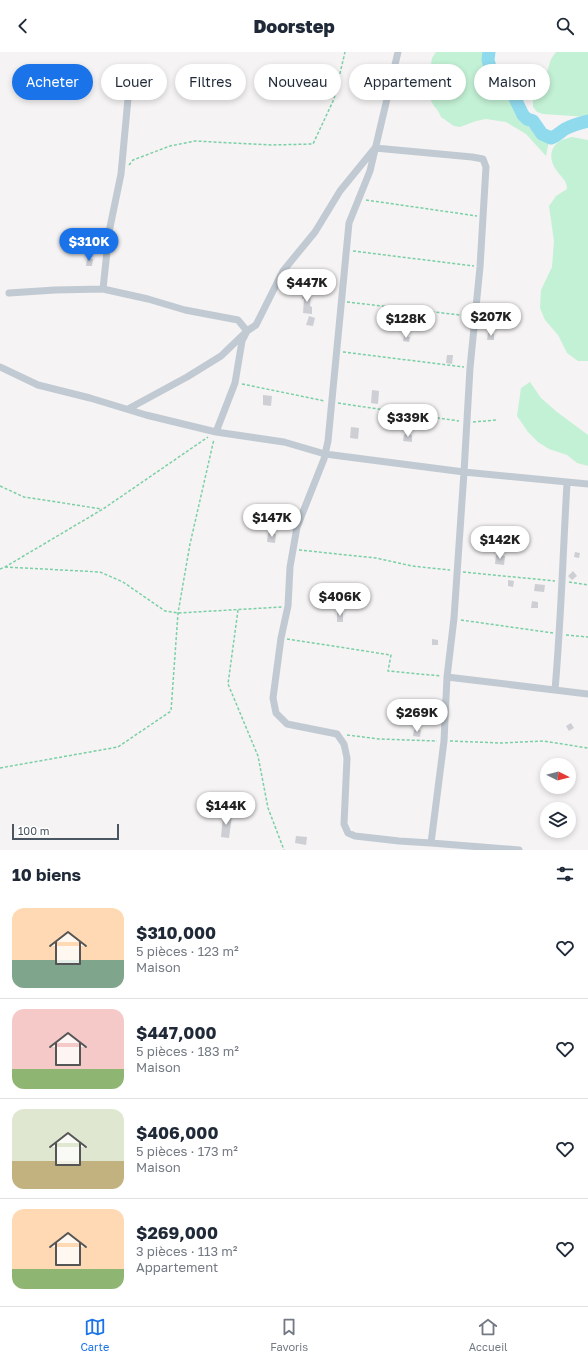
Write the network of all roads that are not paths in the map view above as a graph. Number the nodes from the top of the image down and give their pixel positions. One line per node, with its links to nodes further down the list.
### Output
1 (398, 52): 3 (street)
2 (128, 100): 4 (street)
3 (375, 148): 6 (street); 10 (street); 11 (street)
4 (103, 289): 5 (street); 6 (street)
5 (9, 293)
6 (247, 331): 8 (street); 9 (street)
7 (0, 368): 8 (street)
8 (128, 409): 9 (street)
9 (216, 432): 10 (street)
10 (325, 454): 11 (street); 17 (street)
11 (464, 472): 12 (street); 14 (street)
12 (567, 483): 13 (street); 15 (street)
13 (588, 484)
14 (447, 677): 15 (street); 17 (street)
15 (555, 690): 16 (street)
16 (588, 694)
17 (431, 843): 18 (street)
18 (519, 850)

